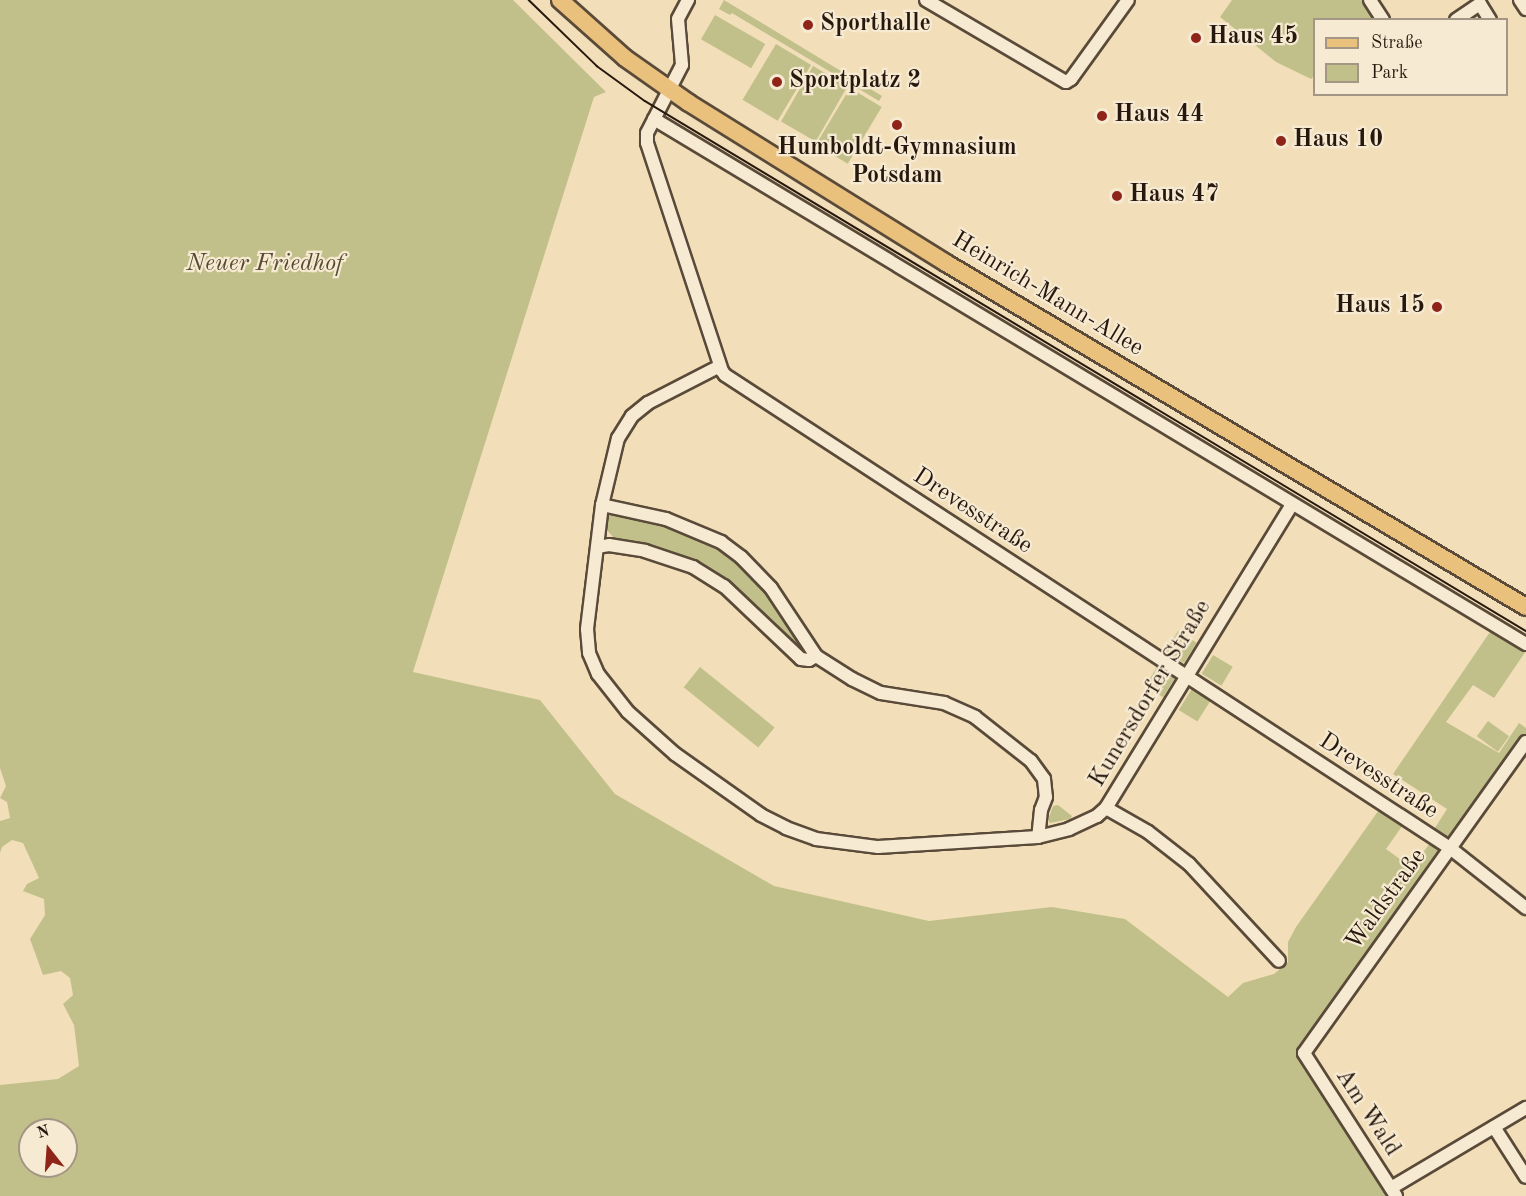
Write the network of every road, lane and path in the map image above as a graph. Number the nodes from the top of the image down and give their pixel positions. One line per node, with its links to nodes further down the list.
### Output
1 (560, 0): 11 (main road, Heinrich-Mann-Allee)
2 (688, 0): 11 (street, Drevesstraße)
3 (926, 0): 4 (street)
4 (1128, 0)
5 (1370, 0): 8 (street)
6 (1520, 0): 7 (street)
7 (1526, 9)
8 (1382, 18)
9 (1459, 18): 10 (street)
10 (1489, 18)
11 (668, 90): 12 (street, Drevesstraße); 17 (main road, Heinrich-Mann-Allee)
12 (654, 119): 13 (street, Drevesstraße); 14 (street)
13 (720, 366): 15 (street, Kunersdorfer Straße); 20 (street, Drevesstraße)
14 (1292, 504): 18 (street); 20 (street, Kunersdorfer Straße)
15 (602, 505): 16 (street, Kunersdorfer Straße); 19 (street)
16 (597, 547): 19 (street); 23 (street, Kunersdorfer Straße)
17 (1526, 607)
18 (1526, 644)
19 (816, 657): 23 (street)
20 (1186, 678): 22 (street, Kunersdorfer Straße); 24 (street, Drevesstraße)
21 (1526, 742): 24 (street, Waldstraße)
22 (1106, 808): 23 (street, Kunersdorfer Straße); 26 (street)
23 (1038, 837)
24 (1450, 848): 25 (street, Drevesstraße); 27 (street, Waldstraße)
25 (1526, 908)
26 (1279, 961)
27 (1304, 1053): 31 (street, Am Wald)
28 (1526, 1108): 29 (street)
29 (1494, 1127): 30 (street); 31 (street)
30 (1526, 1177)
31 (1393, 1192)

